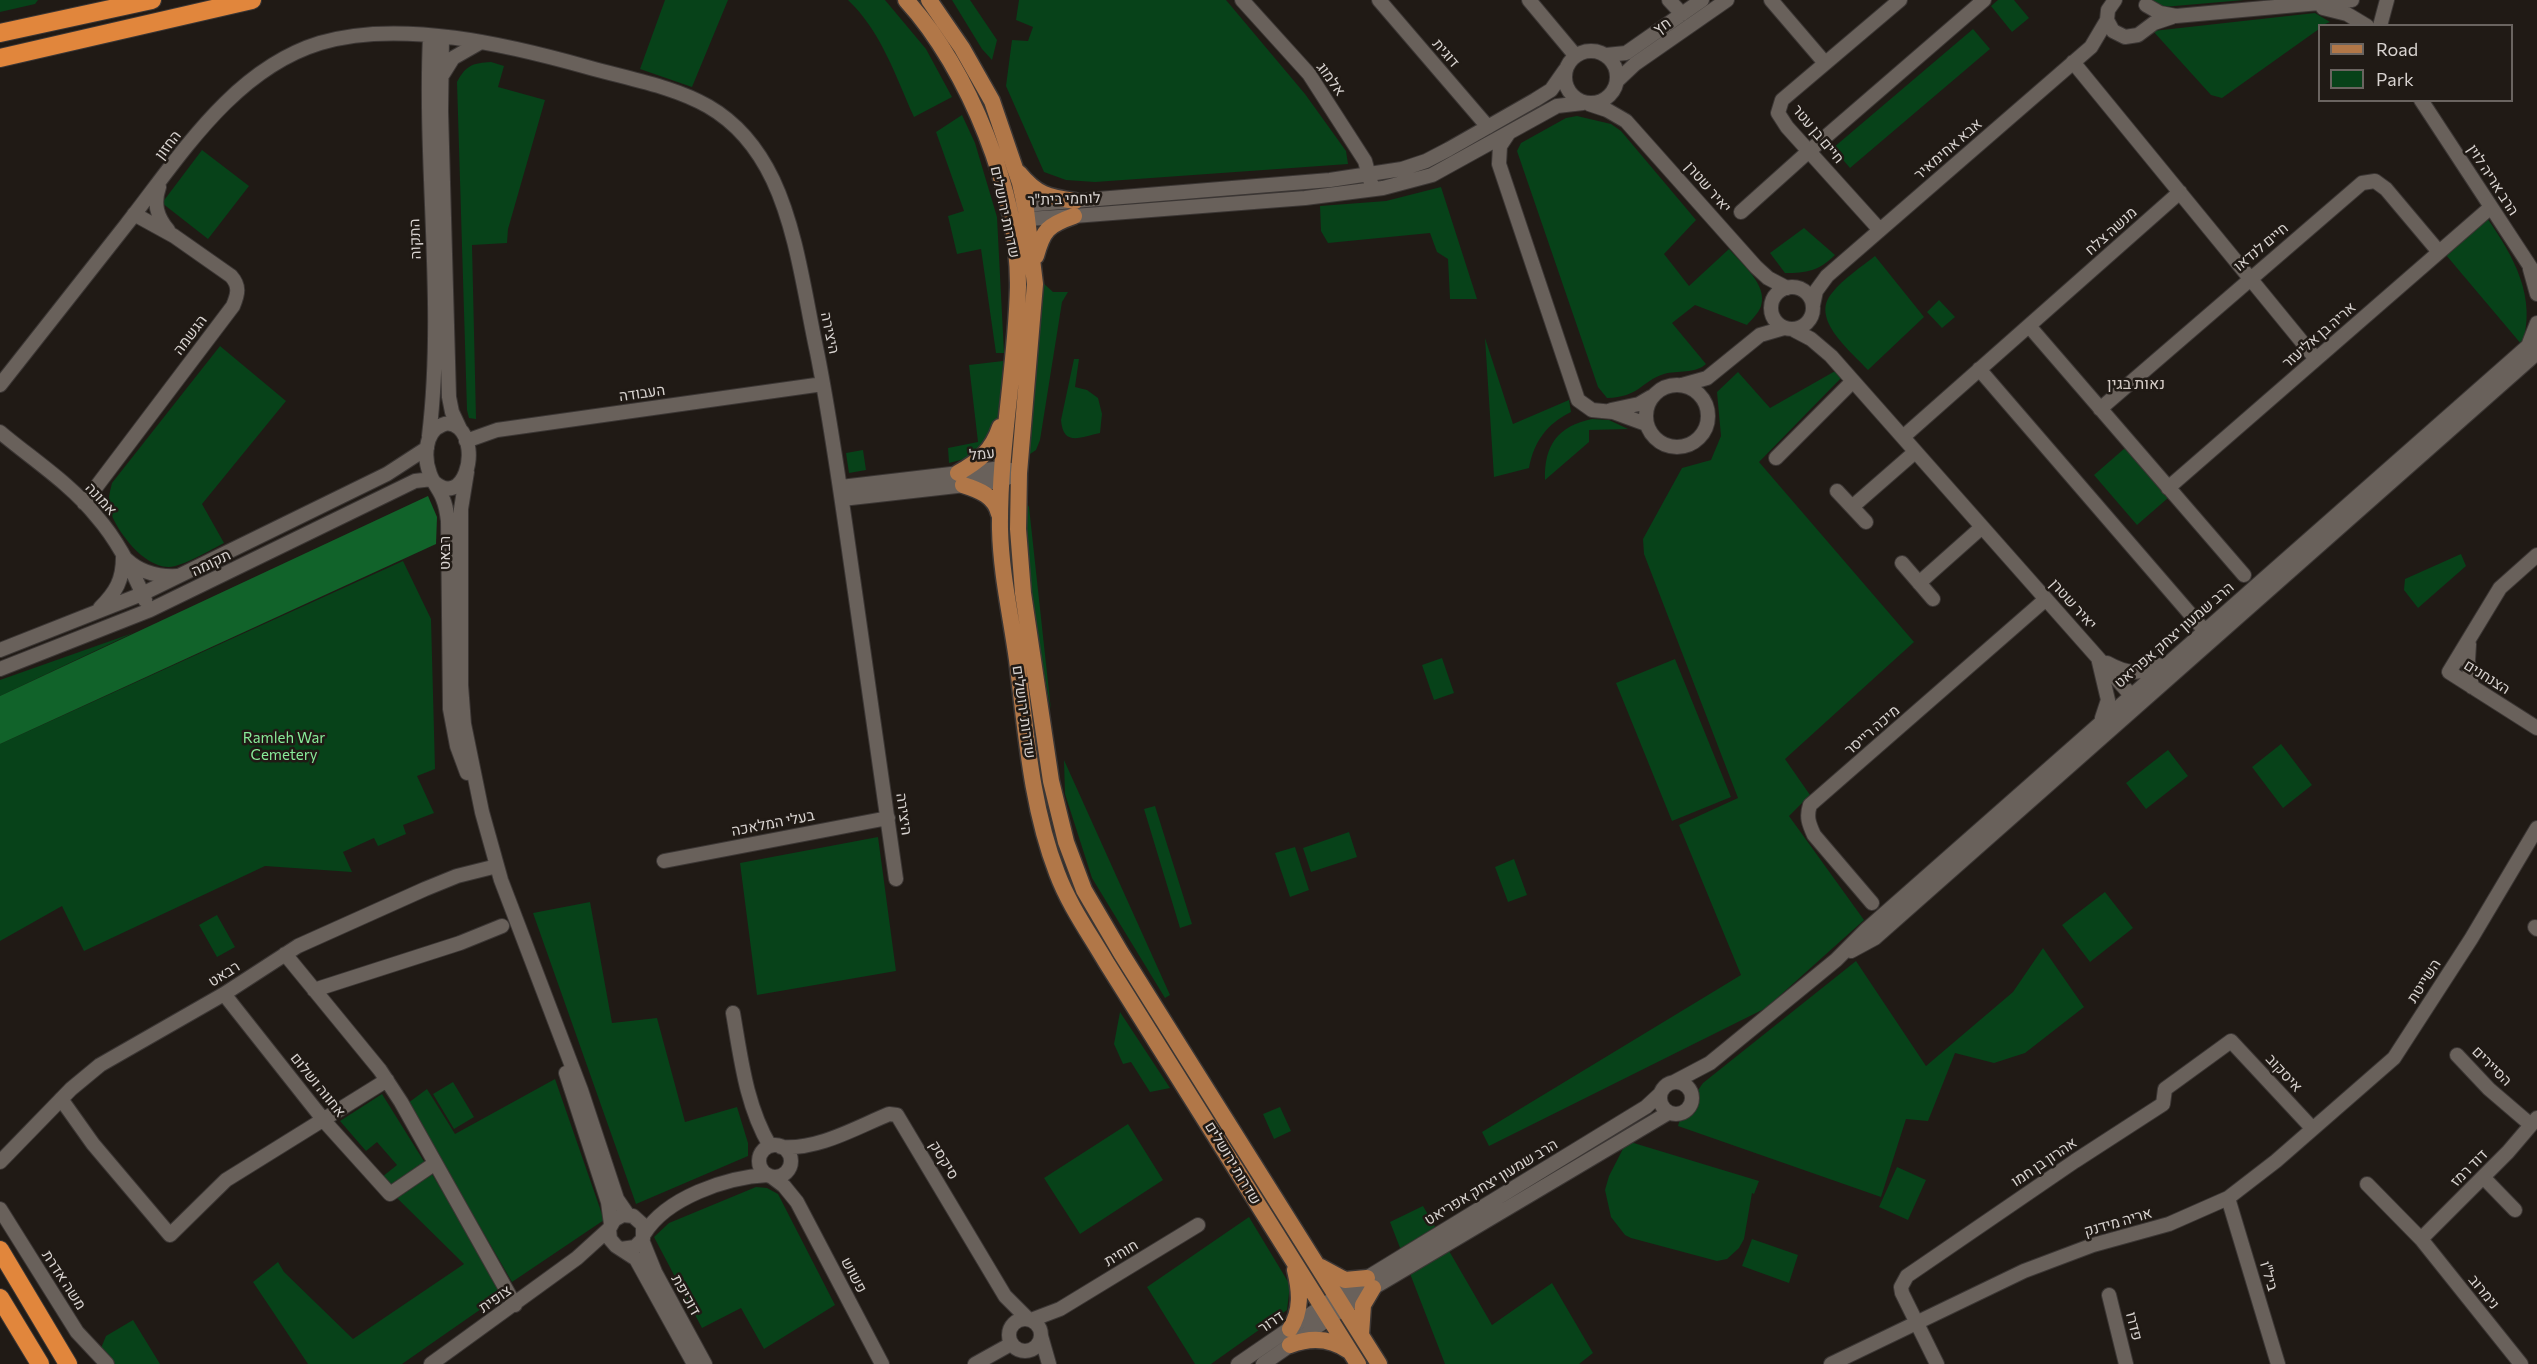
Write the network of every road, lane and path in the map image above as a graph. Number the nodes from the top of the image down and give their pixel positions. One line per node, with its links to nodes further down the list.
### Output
1 (152, 0): 25 (highway)
2 (252, 0): 32 (highway)
3 (906, 0): 55 (main road, שדרות ירושלים)
4 (928, 0): 44 (main road, שדרות ירושלים)
5 (1242, 0): 47 (street, אלמוג)
6 (1379, 0): 40 (street, דוגית)
7 (1529, 0): 30 (street)
8 (1669, 0): 19 (street)
9 (1702, 0): 19 (street, חץ)
10 (1727, 0): 37 (street, חץ)
11 (1771, 0): 34 (street)
12 (1900, 0): 34 (street, חיים בן עטר)
13 (1984, 0): 43 (street, חיים בן עטר)
14 (2354, 0): 17 (street); 22 (street)
15 (2387, 0): 23 (street)
16 (2143, 3): 20 (street); 24 (street)
17 (2306, 5): 20 (street); 21 (street)
18 (2108, 7): 27 (street); 29 (street, אבא אחימאיר)
19 (1682, 14): 31 (street, חץ)
20 (2176, 16): 24 (street, אבא אחימאיר)
21 (2363, 24)
22 (2371, 24)
23 (2381, 24)
24 (2144, 30): 27 (street, אבא אחימאיר)
25 (0, 33)
26 (436, 37): 28 (street, היצירה); 36 (street, התקוה); 48 (street, החזון); 93 (street, התקוה)
27 (2125, 37): 29 (street, אבא אחימאיר)
28 (481, 42): 36 (street); 81 (street, היצירה)
29 (2091, 47): 33 (street, אבא אחימאיר)
30 (1575, 55): 31 (street); 35 (street)
31 (1606, 55): 37 (street)
32 (0, 58)
33 (2073, 62): 50 (street); 57 (street, אבא אחימאיר)
34 (1825, 63): 43 (street, חיים בן עטר)
35 (1565, 70): 39 (street); 40 (street, לוחמי בית"ר)
36 (441, 79): 91 (street, התקוה)
37 (1616, 84): 39 (street); 41 (street, יאיר שטרן)
38 (2422, 102): 51 (street, הרב אריה לוין)
39 (1586, 103): 41 (street, יאיר שטרן); 42 (street, לוחמי בית"ר)
40 (1488, 127): 47 (street, לוחמי בית"ר)
41 (1635, 129): 62 (street, יאיר שטרן)
42 (1509, 133): 45 (street, לוחמי בית"ר); 46 (street)
43 (1812, 149): 54 (street); 57 (street, חיים בן עטר)
44 (1009, 152): 52 (main road); 53 (main road, שדרות ירושלים)
45 (1474, 153): 46 (street); 49 (street, לוחמי בית"ר)
46 (1499, 164): 88 (street)
47 (1370, 175): 49 (street, אלמוג); 52 (street, לוחמי בית"ר)
48 (163, 179): 56 (street, החזון); 58 (street)
49 (1372, 190): 52 (street, לוחמי בית"ר)
50 (2180, 192): 65 (street); 71 (street, מנשה צלח)
51 (2491, 207): 59 (street, אריה בן אליעזר); 61 (street, הרב אריה לוין)
52 (1074, 208): 53 (street, לוחמי בית"ר); 60 (main road)
53 (1026, 212): 55 (street, לוחמי בית"ר); 60 (main road, שדרות ירושלים)
54 (1741, 212)
55 (1008, 213): 85 (main road, שדרות ירושלים)
56 (134, 214): 58 (street, הגשמה); 82 (street, החזון)
57 (1879, 229): 63 (street, אבא אחימאיר)
58 (174, 236): 104 (street, הגשמה)
59 (2439, 252): 65 (street, חיים לנדאו); 77 (street, אריה בן אליעזר)
60 (1034, 263): 97 (main road, שדרות ירושלים)
61 (2528, 264): 64 (street, הרב אריה לוין); 67 (street)
62 (1756, 267): 66 (street, יאיר שטרן); 68 (street, יאיר שטרן)
63 (1827, 276): 66 (street, אבא אחימאיר); 69 (street, אבא אחימאיר)
64 (2537, 277)
65 (2250, 278): 77 (street); 86 (street, חיים לנדאו)
66 (1792, 288): 68 (street); 69 (street)
67 (2537, 294)
68 (1772, 306): 72 (street); 74 (street)
69 (1813, 309): 72 (street); 76 (street, יאיר שטרן)
70 (2537, 323): 75 (street)
71 (2029, 326): 79 (street, מנשה צלח); 86 (street)
72 (1788, 329): 74 (street); 76 (street, יאיר שטרן)
73 (2537, 338): 75 (street, הרב שמעון יצחק אפריאט)
74 (1749, 342): 78 (street)
75 (2531, 351): 120 (street, הרב שמעון יצחק אפריאט); 127 (street, הרב שמעון יצחק אפריאט)
76 (1831, 356): 80 (street, יאיר שטרן)
77 (2316, 359): 101 (street, אריה בן אליעזר)
78 (1720, 369): 83 (street); 87 (street)
79 (1980, 369): 92 (street, מנשה צלח); 120 (street)
80 (1853, 381): 92 (street, יאיר שטרן); 95 (street)
81 (823, 384): 91 (street, העבודה); 103 (street, היצירה)
82 (0, 385)
83 (1682, 385): 84 (street); 87 (street)
84 (1652, 397): 88 (street); 89 (street)
85 (1007, 407): 98 (main road, שדרות ירושלים); 99 (main road)
86 (2100, 409): 101 (street)
87 (1708, 410): 89 (street)
88 (1602, 411): 89 (street)
89 (1646, 424)
90 (0, 432): 104 (street, אמונה)
91 (464, 436): 93 (street); 96 (street)
92 (1903, 437): 94 (street, יאיר שטרן)
93 (428, 444): 100 (street); 113 (street, תקומה)
94 (1915, 452): 105 (street); 108 (street, יאיר שטרן)
95 (1776, 458)
96 (467, 472): 100 (street); 130 (street, רבאט)
97 (1018, 472): 98 (street, עמל); 180 (main road, שדרות ירושלים)
98 (1002, 474): 99 (street, עמל); 106 (main road, שדרות ירושלים)
99 (960, 479): 103 (street, עמל); 106 (main road)
100 (433, 481): 118 (street, תקומה); 130 (street, רבאט)
101 (2168, 488): 112 (street)
102 (1837, 491): 105 (street)
103 (841, 493): 131 (street, היצירה)
104 (84, 503): 109 (street, אמונה)
105 (1852, 507): 107 (street)
106 (1000, 518): 179 (main road, שדרות ירושלים)
107 (1866, 522)
108 (1982, 527): 114 (street); 117 (street, יאיר שטרן)
109 (123, 555): 113 (street); 115 (street, אמונה); 119 (street)
110 (2537, 555): 121 (street)
111 (1902, 563): 114 (street)
112 (2244, 575)
113 (179, 576): 115 (street, תקומה)
114 (1919, 583): 116 (street)
115 (142, 594): 118 (street, אמונה); 119 (street, תקומה)
116 (1933, 599)
117 (2046, 599): 123 (street, יאיר שטרן); 136 (street, מיכה רייסר)
118 (150, 610): 125 (street, תקומה)
119 (97, 612): 122 (street, תקומה)
120 (2204, 630): 124 (street, הרב שמעון יצחק אפריאט)
121 (2472, 634): 126 (street); 126 (street, הצנחנים)
122 (0, 650)
123 (2097, 657): 124 (street); 127 (street, יאיר שטרן); 128 (street)
124 (2170, 660): 127 (street, הרב שמעון יצחק אפריאט)
125 (0, 669)
126 (2472, 687): 129 (street, הצנחנים)
127 (2134, 699): 128 (street, הרב שמעון יצחק אפריאט); 139 (street, הרב שמעון יצחק אפריאט)
128 (2097, 725): 139 (street, הרב שמעון יצחק אפריאט)
129 (2537, 728)
130 (482, 812): 134 (street, רבאט)
131 (888, 818): 133 (street, בעלי המלאכה); 135 (street, היצירה)
132 (2537, 828): 155 (street, השייטת)
133 (664, 861)
134 (496, 866): 138 (street, רבאט); 142 (street, רבאט)
135 (896, 879)
136 (1872, 903)
137 (502, 926): 140 (street)
138 (285, 954): 140 (street); 141 (street, רבאט)
139 (1836, 960): 146 (street, הרב שמעון יצחק אפריאט)
140 (314, 990): 147 (street)
141 (224, 994): 151 (street, רבאט); 153 (street, אחווה ושלום)
142 (548, 1007): 171 (street, רבאט); 173 (street, רבאט)
143 (733, 1013): 157 (street)
144 (2231, 1041): 155 (street, איסקוב); 188 (street, אהרון בן חמו)
145 (2457, 1055): 154 (street, הסיירים)
146 (1710, 1063): 148 (street, הרב שמעון יצחק אפריאט); 149 (street, הרב שמעון יצחק אפריאט)
147 (387, 1080): 153 (street); 160 (street)
148 (1674, 1082): 149 (street); 150 (street)
149 (1691, 1089): 152 (street)
150 (1660, 1094): 152 (street); 181 (street, הרב שמעון יצחק אפריאט)
151 (61, 1099): 153 (street); 159 (street, רבאט)
152 (1668, 1113): 181 (street, הרב שמעון יצחק אפריאט)
153 (323, 1119): 160 (street, אחווה ושלום)
154 (2534, 1121): 163 (street, דוד רמז)
155 (2312, 1128): 166 (street, אריה מידנק)
156 (818, 1143): 157 (street, סיקסק); 161 (street, סיקסק); 183 (street, סיקסק)
157 (775, 1146): 158 (street); 161 (street)
158 (759, 1157): 162 (street); 164 (street)
159 (0, 1162)
160 (434, 1164): 186 (street)
161 (790, 1164): 162 (street); 167 (street, פשוש)
162 (770, 1176): 164 (street); 167 (street, פשוש)
163 (2483, 1177): 170 (street); 175 (street, דוד רמז)
164 (732, 1180): 168 (street)
165 (2367, 1184): 175 (street)
166 (2228, 1198): 188 (street, אריה מידנק); 211 (street, ביל"ו)
167 (797, 1202): 202 (street, פשוש)
168 (678, 1203): 171 (street); 174 (street)
169 (0, 1209): 198 (street, משה אדרת)
170 (2516, 1210)
171 (630, 1215): 173 (street); 174 (street)
172 (1198, 1225): 189 (street, חוחית)
173 (610, 1227): 176 (street); 178 (street, צופית)
174 (643, 1237): 176 (street); 201 (street, דוכיפת)
175 (2421, 1239): 212 (street, נימרוב)
176 (618, 1248): 178 (street, צופית); 200 (street, דוכיפת)
177 (0, 1250): 197 (highway)
178 (577, 1258): 186 (street, צופית)
179 (1292, 1260): 187 (main road, שדרות ירושלים); 192 (main road)
180 (1317, 1264): 181 (main road); 185 (main road, שדרות ירושלים)
181 (1370, 1283): 185 (street, הרב שמעון יצחק אפריאט); 191 (main road)
182 (2109, 1295): 210 (street, פדרו)
183 (1005, 1296): 189 (street, סיקסק); 190 (street, סיקסק)
184 (0, 1298): 196 (highway)
185 (1340, 1302): 187 (street, דרור); 191 (main road, שדרות ירושלים)
186 (515, 1305): 199 (street, צופית)
187 (1325, 1312): 192 (street, דרור); 195 (main road, שדרות ירושלים)
188 (1918, 1323): 208 (street, אריה מידנק); 209 (street, אהרון בן חמו)
189 (1035, 1326): 190 (street); 194 (street); 204 (street, סיקסק)
190 (1010, 1329): 193 (street)
191 (1361, 1336): 207 (main road, שדרות ירושלים)
192 (1290, 1337): 195 (main road); 205 (street, דרור); 206 (street, דרור)
193 (1011, 1344): 194 (street); 203 (street)
194 (1025, 1351): 204 (street, סיקסק)
195 (1354, 1358)
196 (40, 1364)
197 (68, 1364)
198 (106, 1364)
199 (430, 1364)
200 (694, 1364)
201 (705, 1364)
202 (882, 1364)
203 (975, 1364)
204 (1047, 1364)
205 (1238, 1364)
206 (1263, 1364)
207 (1379, 1364)
208 (1831, 1364)
209 (1937, 1364)
210 (2126, 1364)
211 (2278, 1364)
212 (2521, 1364)

